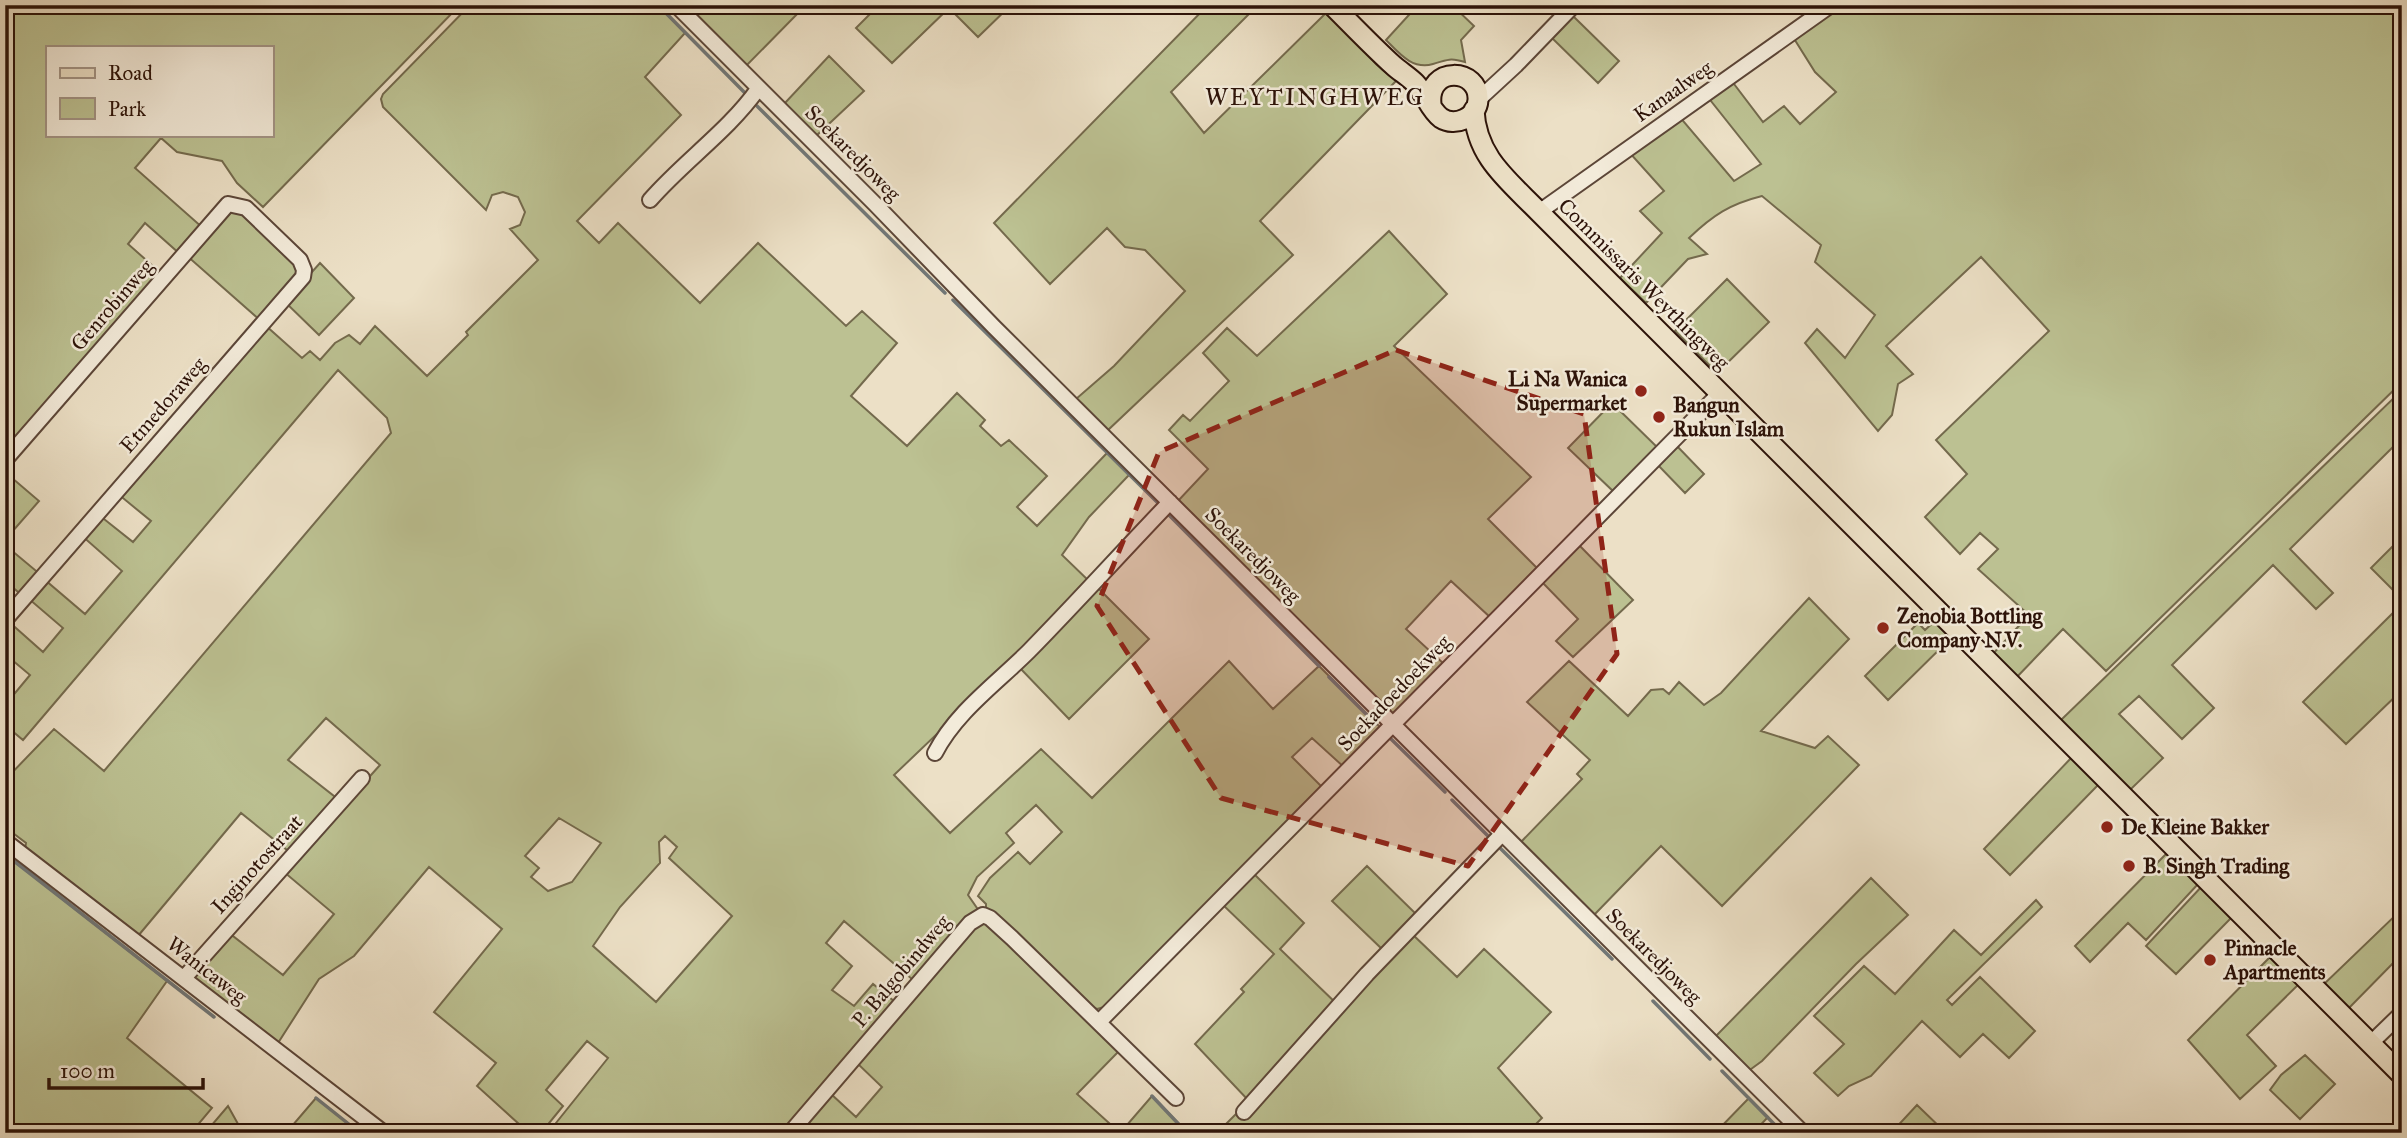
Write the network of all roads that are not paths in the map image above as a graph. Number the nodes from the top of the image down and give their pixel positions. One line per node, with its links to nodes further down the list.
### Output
1 (676, 5): 9 (street, Soekaredjoweg)
2 (1332, 5): 6 (main road)
3 (1574, 5): 5 (street)
4 (1831, 5): 15 (street, Kanaalweg)
5 (1516, 65): 7 (street); 11 (street)
6 (1401, 72): 8 (main road); 10 (main road)
7 (1464, 77): 8 (main road); 11 (main road)
8 (1441, 78): 10 (main road)
9 (758, 89): 14 (street); 19 (street, Soekaredjoweg)
10 (1431, 104): 12 (main road)
11 (1476, 105): 12 (main road); 13 (main road, Commissaris Weythingweg)
12 (1451, 122): 13 (main road, Commissaris Weythingweg)
13 (1481, 147): 15 (main road, Commissaris Weythingweg)
14 (650, 200)
15 (1539, 212): 17 (main road, Commissaris Weythingweg)
16 (258, 218): 18 (street, Genrobinweg); 20 (street, Etmedoraweg)
17 (1720, 393): 21 (street, Soekadoedoekweg); 29 (main road, Commissaris Weythingweg)
18 (5, 460)
19 (1170, 502): 21 (street, Soekaredjoweg); 22 (street)
20 (5, 620)
21 (1392, 724): 24 (street, Soekaredjoweg); 28 (street, Soekadoedoekweg)
22 (935, 753)
23 (362, 778): 26 (street, Inginotostraat)
24 (1502, 834): 32 (street); 35 (street, Soekaredjoweg)
25 (5, 841): 26 (street, Wanicaweg)
26 (184, 978): 33 (street, Wanicaweg)
27 (2402, 1013): 29 (street)
28 (1099, 1022): 31 (street, P. Balgobindweg); 34 (street, P. Balgobindweg)
29 (2370, 1044): 30 (main road, Commissaris Weythingweg)
30 (2402, 1075)
31 (1175, 1098)
32 (1244, 1112)
33 (384, 1133)
34 (790, 1133)
35 (1803, 1133)

